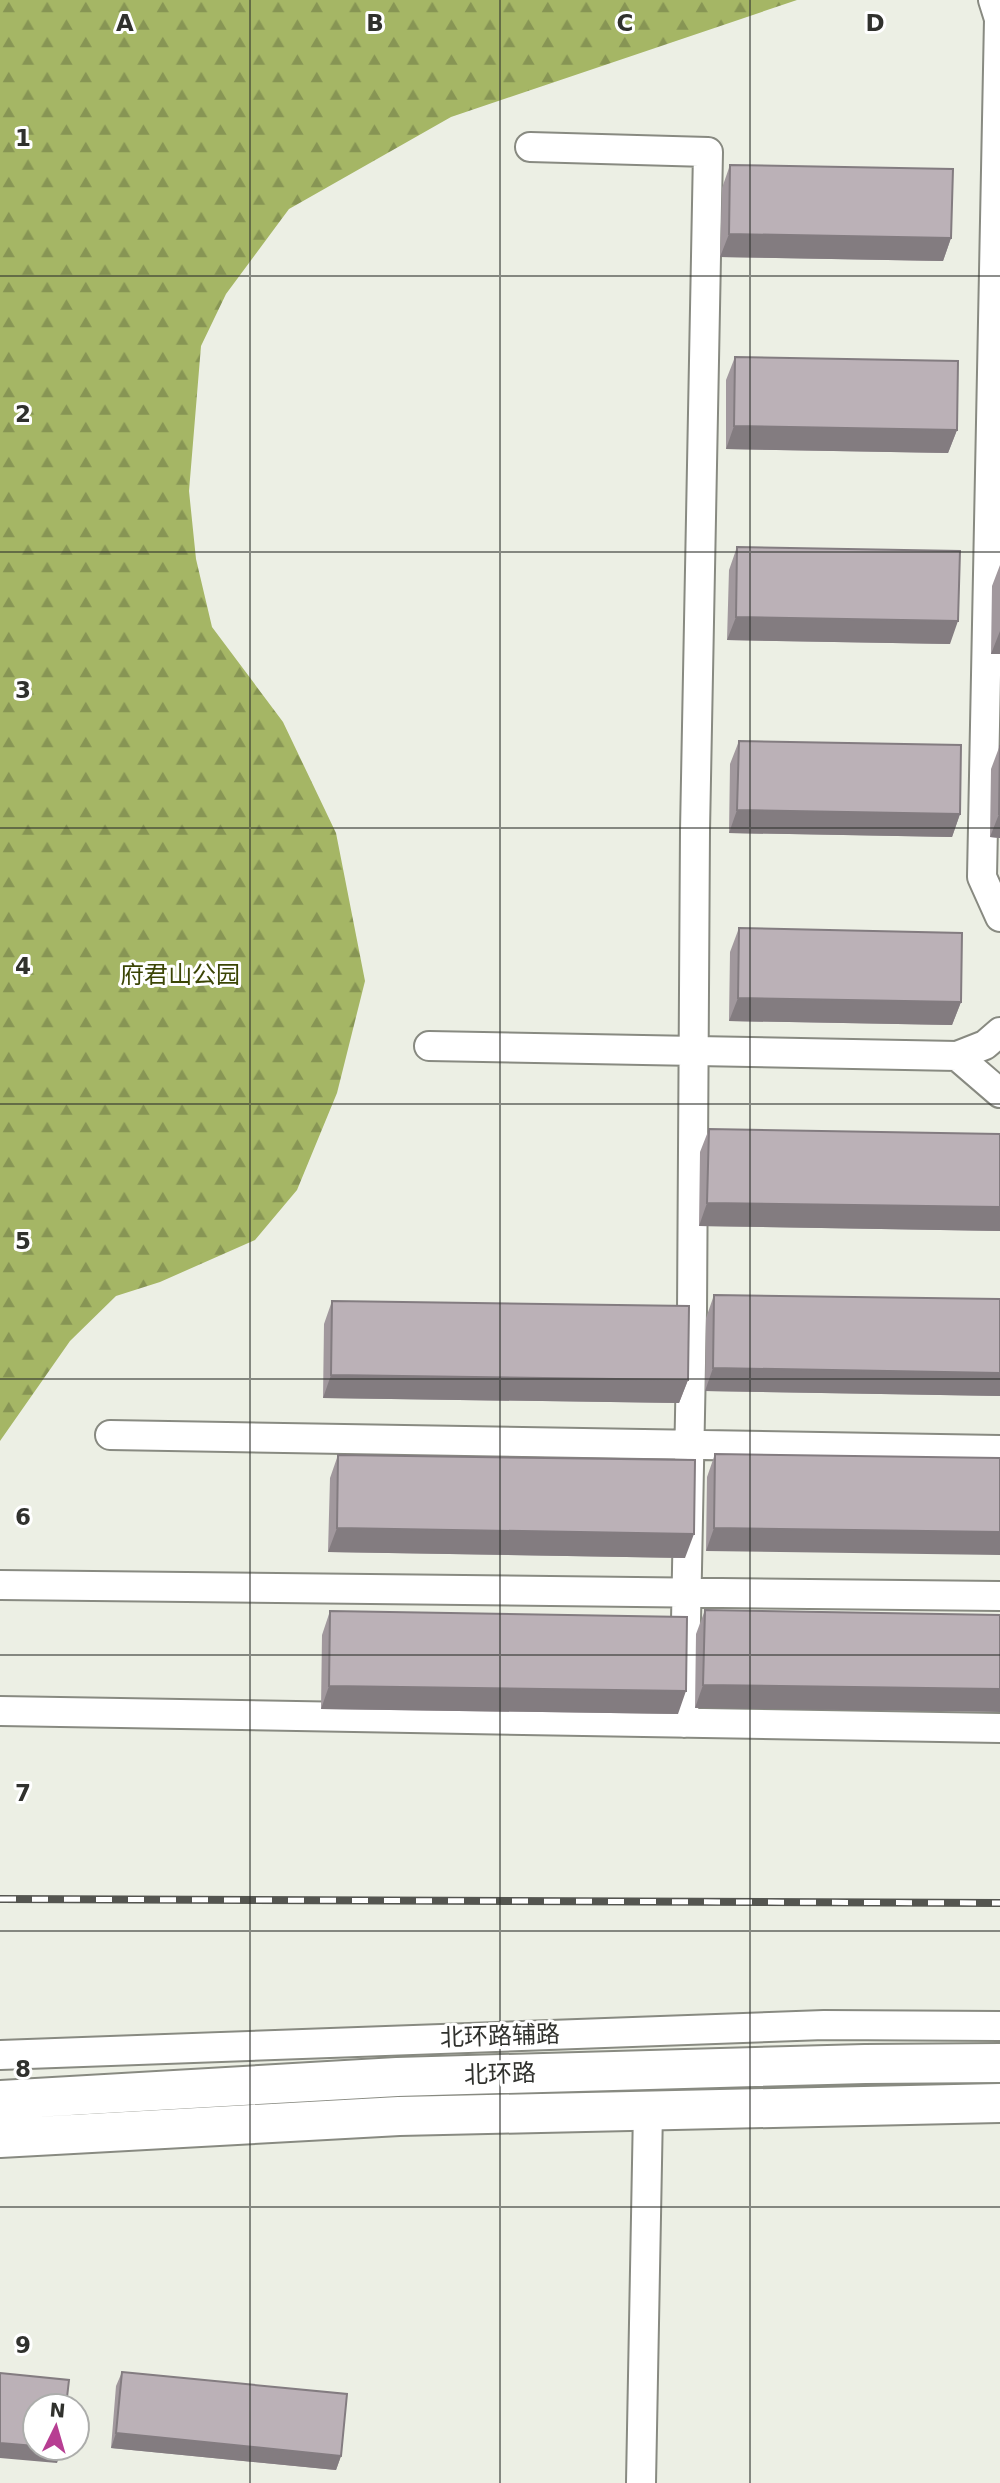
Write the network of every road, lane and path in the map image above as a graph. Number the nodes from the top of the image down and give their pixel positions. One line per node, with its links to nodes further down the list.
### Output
1 (993, 0): 3 (street)
2 (530, 147): 7 (street)
3 (996, 370): 4 (street)
4 (1000, 917)
5 (1000, 1032): 8 (street)
6 (429, 1046): 7 (street)
7 (694, 1052): 8 (street); 11 (street)
8 (957, 1056): 9 (street)
9 (1000, 1093)
10 (110, 1435): 11 (street)
11 (690, 1445): 12 (street); 14 (street)
12 (1000, 1450)
13 (0, 1585): 14 (street)
14 (687, 1593): 15 (street); 17 (street)
15 (1000, 1596)
16 (0, 1711): 17 (street)
17 (684, 1723): 18 (street)
18 (1000, 1728)
19 (1000, 2026): 20 (street, 北环路辅路)
20 (0, 2054)
21 (1000, 2063): 22 (highway, 北环路)
22 (0, 2100)
23 (1000, 2103): 24 (highway, 北环路)
24 (648, 2110): 25 (highway, 北环路); 26 (street)
25 (0, 2138)
26 (641, 2483)

